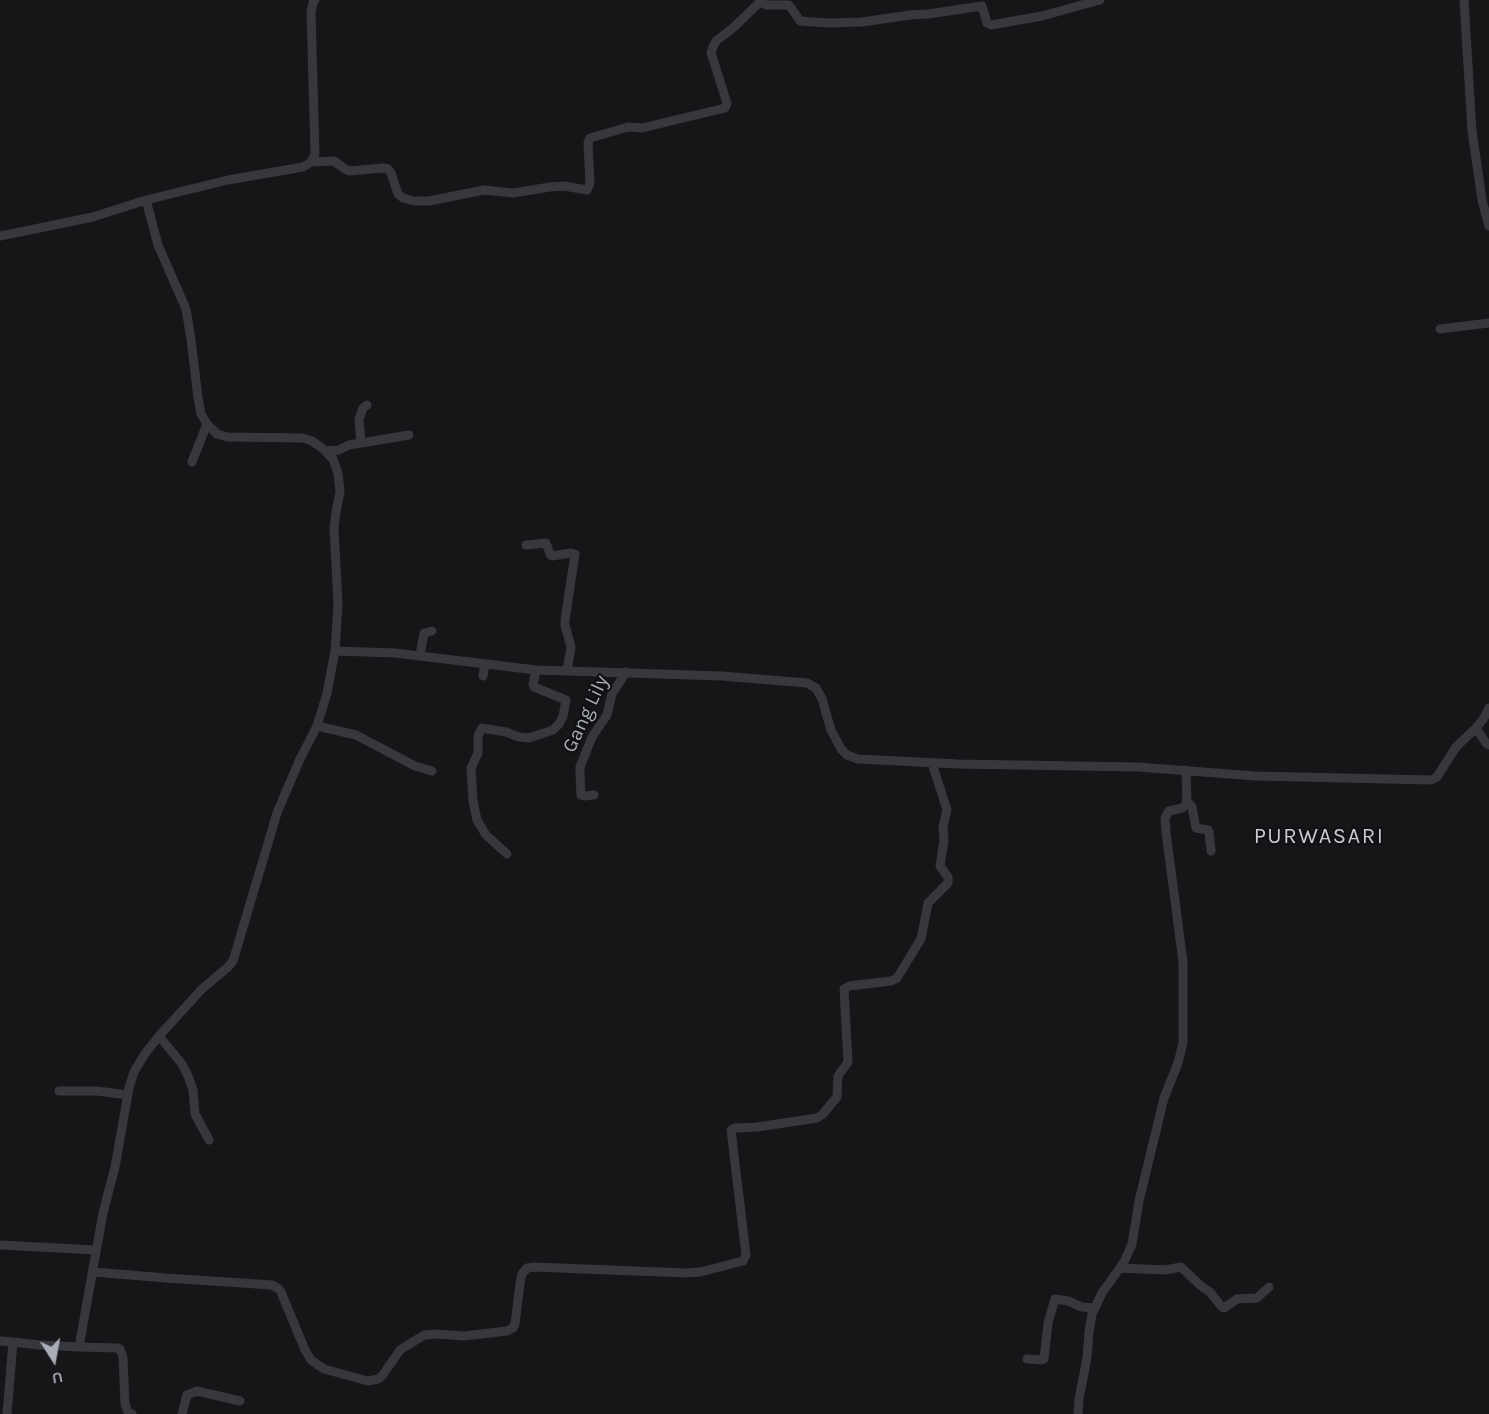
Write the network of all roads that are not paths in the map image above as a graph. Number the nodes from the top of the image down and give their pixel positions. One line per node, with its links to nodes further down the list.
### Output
1 (315, 0): 5 (street)
2 (1100, 0): 4 (street)
3 (1464, 0): 7 (street)
4 (761, 1): 5 (street)
5 (311, 162): 6 (street)
6 (146, 200): 8 (street); 12 (street)
7 (1489, 226)
8 (0, 236)
9 (1489, 323): 10 (street)
10 (1440, 329)
11 (367, 405): 14 (street)
12 (207, 424): 15 (street); 16 (street)
13 (408, 435): 14 (street)
14 (361, 443): 15 (street)
15 (325, 451): 19 (street)
16 (192, 462)
17 (526, 545): 23 (street)
18 (432, 631): 20 (street)
19 (335, 651): 20 (street); 27 (street)
20 (420, 655): 21 (street)
21 (485, 664): 22 (street); 25 (street)
22 (536, 670): 23 (street); 36 (street)
23 (567, 671): 24 (street)
24 (626, 672): 30 (street); 33 (street, Gang Lily)
25 (483, 676)
26 (1489, 708): 28 (street)
27 (316, 726): 32 (street); 37 (street)
28 (1476, 728): 29 (street); 31 (street)
29 (1489, 745)
30 (932, 763): 31 (street); 44 (street)
31 (1186, 770): 34 (street)
32 (432, 771)
33 (594, 795)
34 (1186, 800): 35 (street); 43 (street)
35 (1212, 851)
36 (507, 854)
37 (159, 1036): 39 (street); 40 (street)
38 (59, 1091): 39 (street)
39 (128, 1095): 42 (street)
40 (209, 1140)
41 (0, 1245): 42 (street)
42 (96, 1250): 44 (street)
43 (1120, 1268): 45 (street); 46 (street)
44 (93, 1272): 49 (street)
45 (1269, 1287)
46 (1095, 1308): 50 (street); 55 (street)
47 (0, 1341): 48 (street)
48 (13, 1342): 49 (street); 52 (street)
49 (79, 1347): 53 (street)
50 (1026, 1359)
51 (240, 1401): 54 (street)
52 (8, 1414)
53 (132, 1414)
54 (182, 1414)
55 (1078, 1414)

